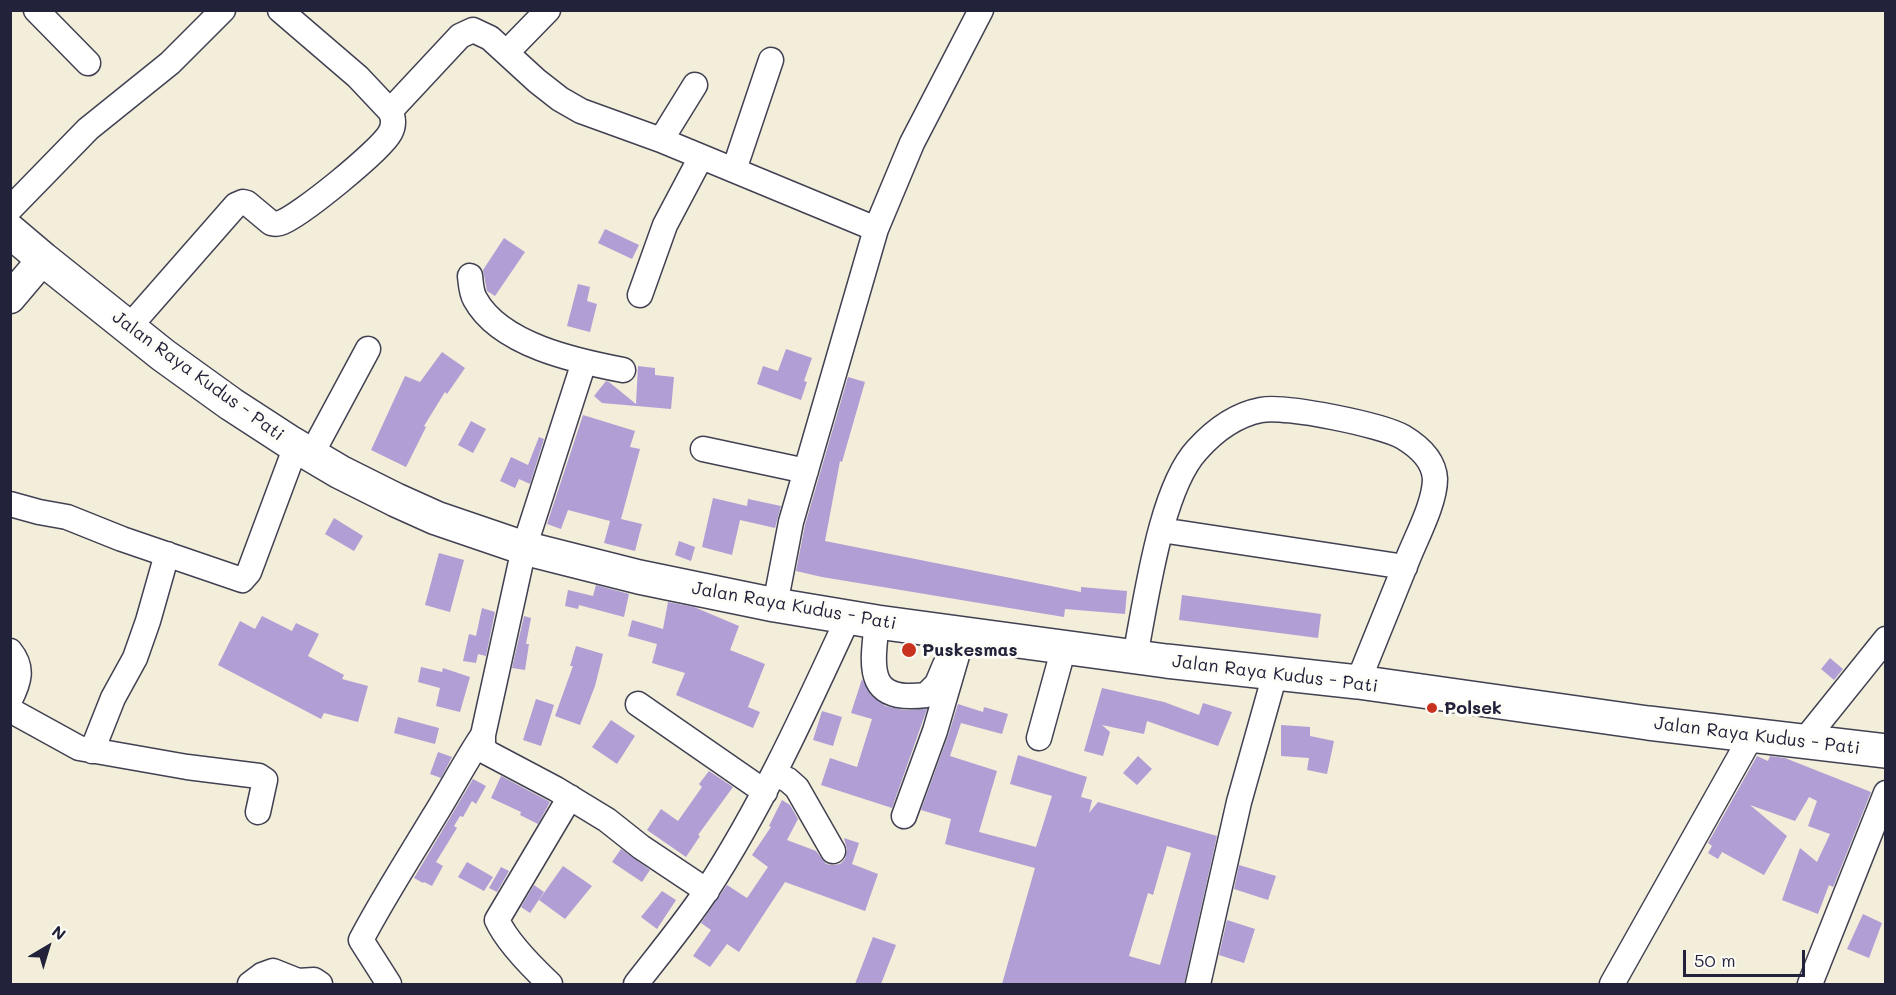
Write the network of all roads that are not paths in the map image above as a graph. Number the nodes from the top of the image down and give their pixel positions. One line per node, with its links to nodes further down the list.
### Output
1 (36, 10): 8 (street)
2 (223, 10): 14 (street)
3 (280, 10): 10 (street)
4 (548, 10): 6 (street)
5 (981, 10): 15 (street)
6 (507, 52): 10 (street); 11 (street)
7 (771, 60): 13 (street)
8 (88, 63)
9 (695, 85): 11 (street)
10 (390, 111): 21 (street)
11 (661, 140): 12 (street)
12 (701, 157): 13 (street); 19 (street)
13 (734, 170): 15 (street)
14 (10, 209)
15 (876, 229): 27 (street)
16 (10, 231): 17 (highway, Jalan Raya Kudus - Pati)
17 (43, 259): 20 (main road); 21 (highway, Jalan Raya Kudus - Pati)
18 (470, 276): 23 (street)
19 (640, 295)
20 (10, 298)
21 (129, 327): 26 (highway, Jalan Raya Kudus - Pati)
22 (368, 349): 26 (street)
23 (584, 362): 24 (street); 30 (street)
24 (623, 370)
25 (703, 449): 27 (street)
26 (303, 450): 30 (highway, Jalan Raya Kudus - Pati); 31 (street)
27 (806, 471): 33 (street)
28 (10, 504): 31 (street)
29 (1161, 531): 32 (street); 32 (street); 39 (street)
30 (524, 548): 33 (highway, Jalan Raya Kudus - Pati); 45 (street)
31 (167, 554): 49 (street)
32 (1405, 567): 41 (street)
33 (775, 605): 34 (highway, Jalan Raya Kudus - Pati)
34 (862, 620): 35 (highway, Jalan Raya Kudus - Pati); 35 (street); 51 (street)
35 (958, 634): 37 (highway, Jalan Raya Kudus - Pati); 55 (street)
36 (1886, 639): 48 (street)
37 (1064, 647): 39 (highway, Jalan Raya Kudus - Pati); 47 (street)
38 (10, 651): 42 (street)
39 (1135, 657): 40 (highway, Jalan Raya Kudus - Pati)
40 (1275, 674): 41 (highway, Jalan Raya Kudus - Pati); 63 (street)
41 (1358, 682): 46 (highway, Jalan Raya Kudus - Pati)
42 (10, 700)
43 (638, 704): 51 (street)
44 (10, 710): 49 (street)
45 (483, 735): 53 (street); 58 (street)
46 (1752, 735): 48 (highway, Jalan Raya Kudus - Pati); 64 (street)
47 (1039, 738)
48 (1804, 741): 50 (highway, Jalan Raya Kudus - Pati)
49 (92, 751): 54 (street)
50 (1886, 751)
51 (770, 783): 56 (street); 57 (street)
52 (1886, 793): 65 (street)
53 (570, 797): 57 (street); 61 (street)
54 (258, 812)
55 (904, 816)
56 (832, 851)
57 (707, 891): 62 (street)
58 (386, 978)
59 (250, 984): 60 (street)
60 (320, 984)
61 (550, 984)
62 (636, 984)
63 (1198, 984)
64 (1612, 984)
65 (1810, 984)

